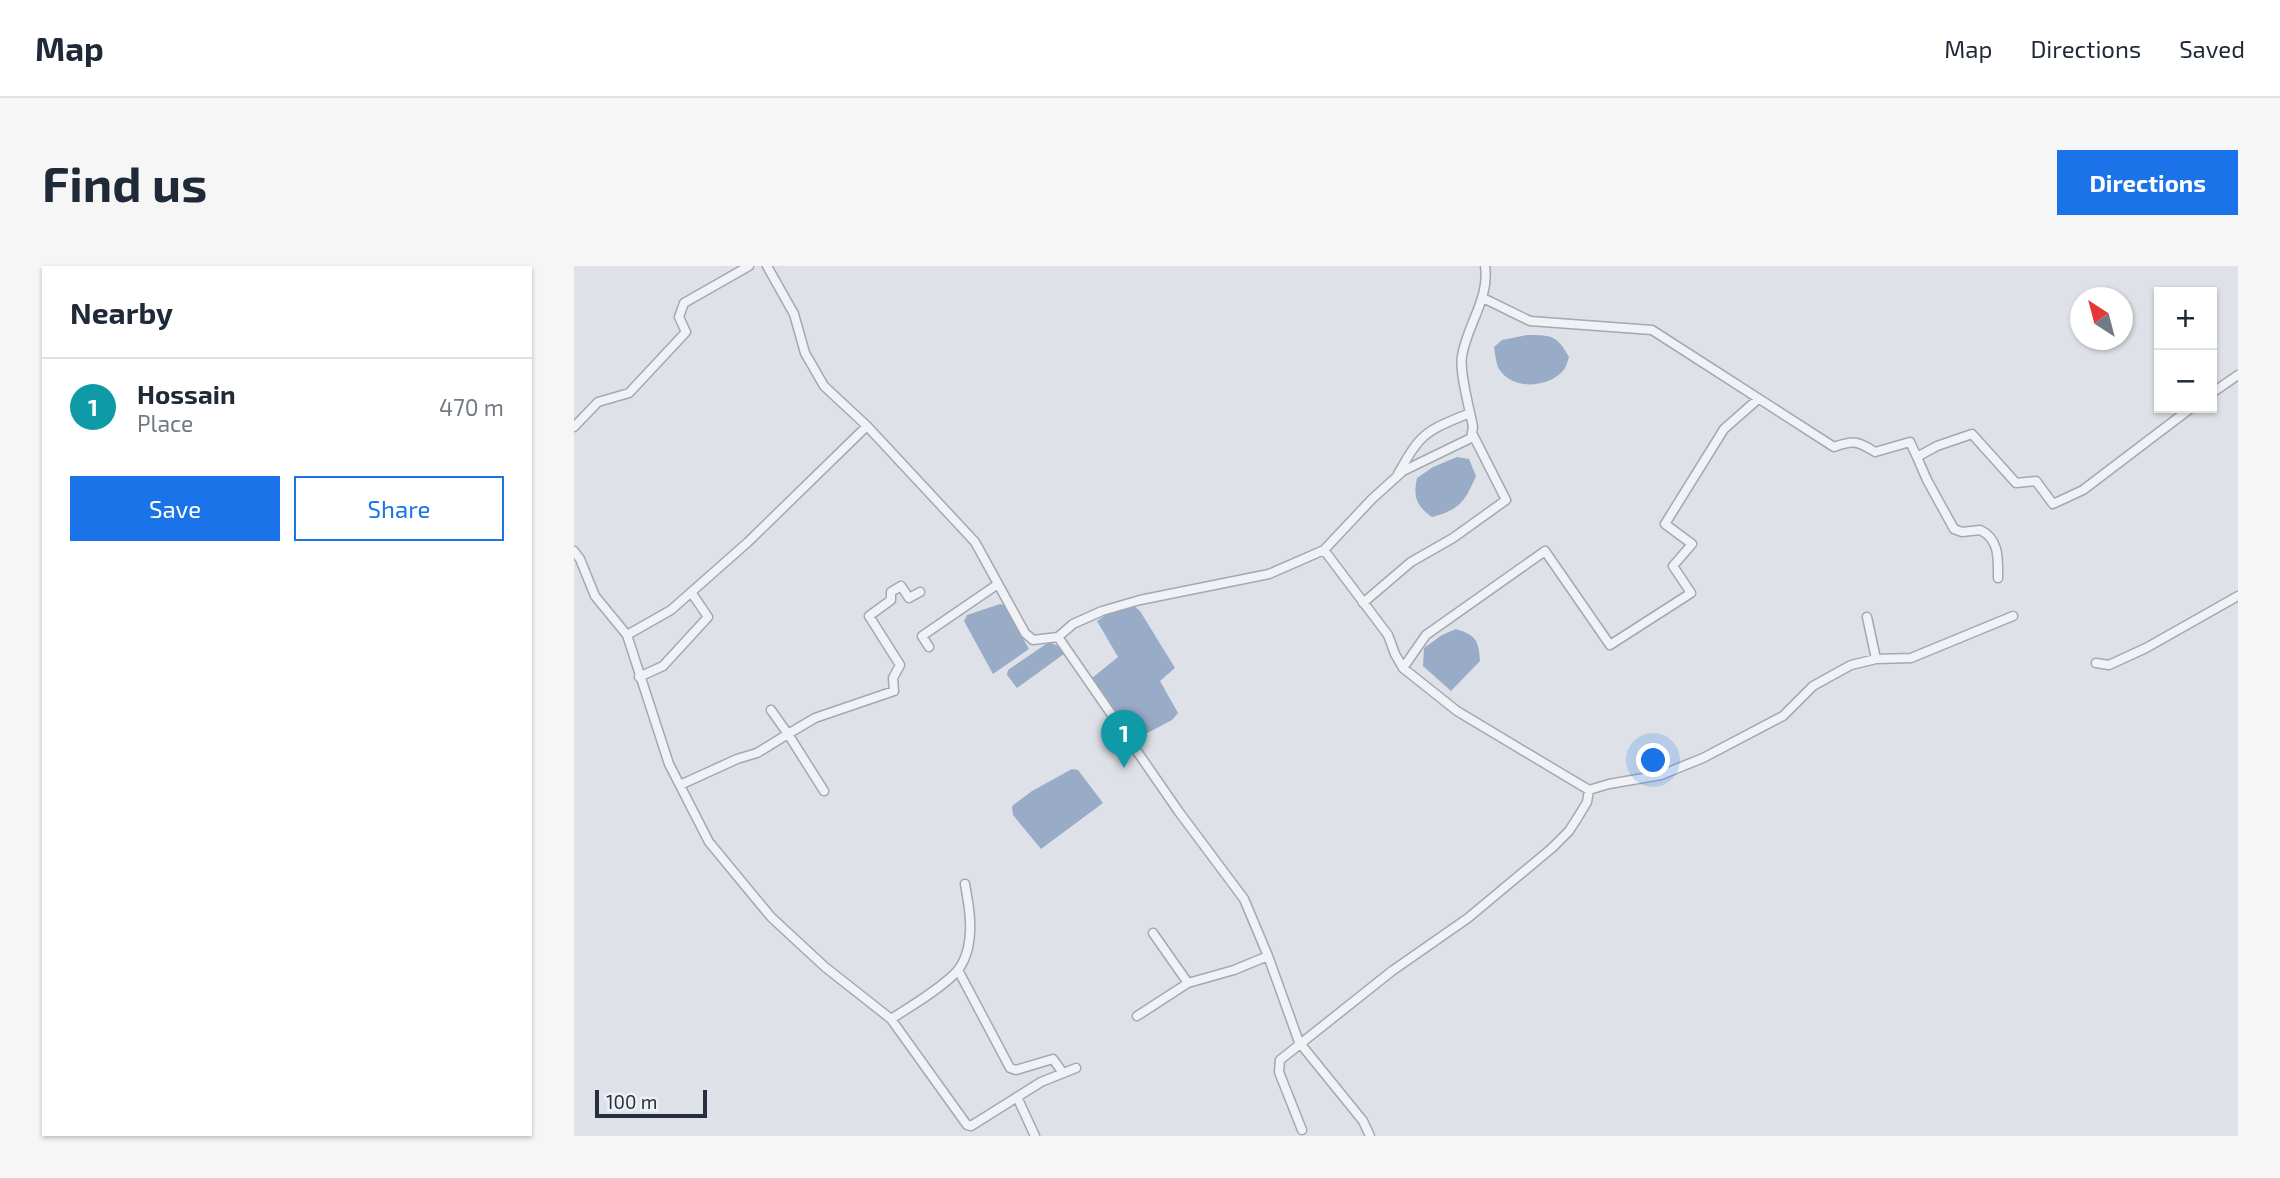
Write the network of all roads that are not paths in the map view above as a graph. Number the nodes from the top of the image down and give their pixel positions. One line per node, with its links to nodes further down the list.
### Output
1 (749, 266): 11 (street)
2 (767, 266): 10 (street)
3 (1485, 266): 4 (street)
4 (1483, 298): 12 (street); 13 (street)
5 (2238, 375): 6 (street)
6 (2217, 390)
7 (1757, 400): 30 (street)
8 (2184, 413): 13 (street)
9 (1465, 415): 14 (street)
10 (867, 426): 18 (street); 19 (street)
11 (574, 427)
12 (1473, 435): 14 (street); 22 (street)
13 (1917, 457): 17 (street)
14 (1397, 477): 15 (street)
15 (1324, 550): 22 (street); 26 (street)
16 (574, 551): 25 (street)
17 (1998, 578)
18 (998, 584): 26 (street); 27 (street)
19 (691, 592): 25 (street); 31 (street)
20 (920, 592): 33 (street)
21 (2238, 596): 29 (street)
22 (1363, 603): 30 (street)
23 (2013, 616): 28 (street)
24 (1867, 617): 28 (street)
25 (627, 635): 31 (street)
26 (1058, 637): 39 (street)
27 (929, 647)
28 (1876, 659): 35 (street)
29 (2096, 663)
30 (1403, 668): 35 (street)
31 (639, 677): 34 (street)
32 (771, 710): 33 (street)
33 (788, 734): 34 (street); 36 (street)
34 (680, 785): 43 (street)
35 (1589, 790): 44 (street)
36 (824, 791)
37 (965, 884): 40 (street)
38 (1153, 933): 41 (street)
39 (1268, 956): 41 (street); 44 (street)
40 (958, 970): 43 (street); 46 (street)
41 (1188, 983): 42 (street)
42 (1137, 1016)
43 (891, 1018): 47 (street)
44 (1299, 1042): 48 (street); 50 (street)
45 (1076, 1068): 46 (street)
46 (1063, 1073): 47 (street)
47 (1017, 1097): 49 (street)
48 (1302, 1130)
49 (1035, 1136)
50 (1370, 1136)

